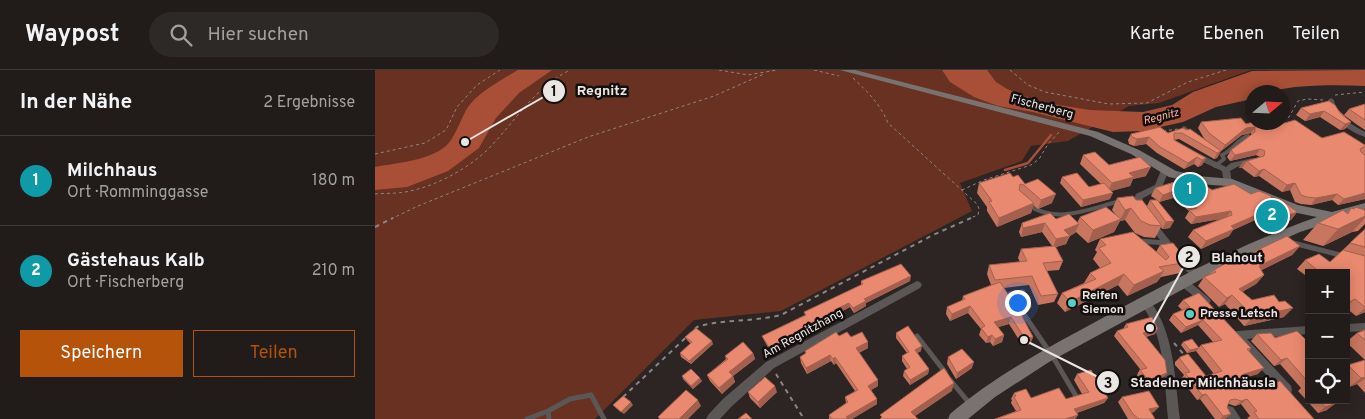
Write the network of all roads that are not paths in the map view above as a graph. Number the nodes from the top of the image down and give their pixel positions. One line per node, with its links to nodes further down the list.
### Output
1 (844, 73): 12 (main road, Fischerberg)
2 (1331, 100): 4 (street)
3 (1184, 128): 6 (lane)
4 (1365, 135)
5 (1248, 136): 9 (lane)
6 (1197, 138)
7 (1191, 152): 11 (street)
8 (1218, 155): 9 (lane)
9 (1224, 159): 11 (lane)
10 (1256, 159): 13 (street)
11 (1215, 166): 13 (street)
12 (1165, 170): 14 (main road, Fischerberg); 16 (street)
13 (1226, 170): 15 (street)
14 (1191, 179): 15 (main road, Fischerberg); 16 (street)
15 (1228, 182): 20 (main road, Fischerberg)
16 (1167, 185): 17 (street)
17 (1137, 199): 18 (lane); 23 (street)
18 (1025, 202)
19 (1365, 207): 20 (main road)
20 (1331, 216): 21 (main road)
21 (1273, 237): 24 (lane); 25 (main road)
22 (1132, 239): 23 (lane)
23 (1166, 243): 25 (street)
24 (1349, 258)
25 (1196, 275): 26 (main road)
26 (1183, 282): 28 (main road); 30 (street)
27 (917, 285): 45 (street, Am Regnitzhang)
28 (1145, 301): 36 (main road); 46 (street)
29 (1029, 306): 36 (lane)
30 (1212, 308)
31 (1365, 327): 32 (street)
32 (1350, 328)
33 (1305, 330): 34 (street)
34 (1234, 332): 38 (street)
35 (917, 336): 39 (lane)
36 (1050, 354): 37 (lane); 39 (main road)
37 (1076, 396)
38 (1294, 398)
39 (971, 405): 42 (main road)
40 (548, 411): 41 (lane); 43 (lane); 44 (lane)
41 (603, 417)
42 (958, 418)
43 (527, 419)
44 (549, 419)
45 (712, 419)
46 (1174, 419)

